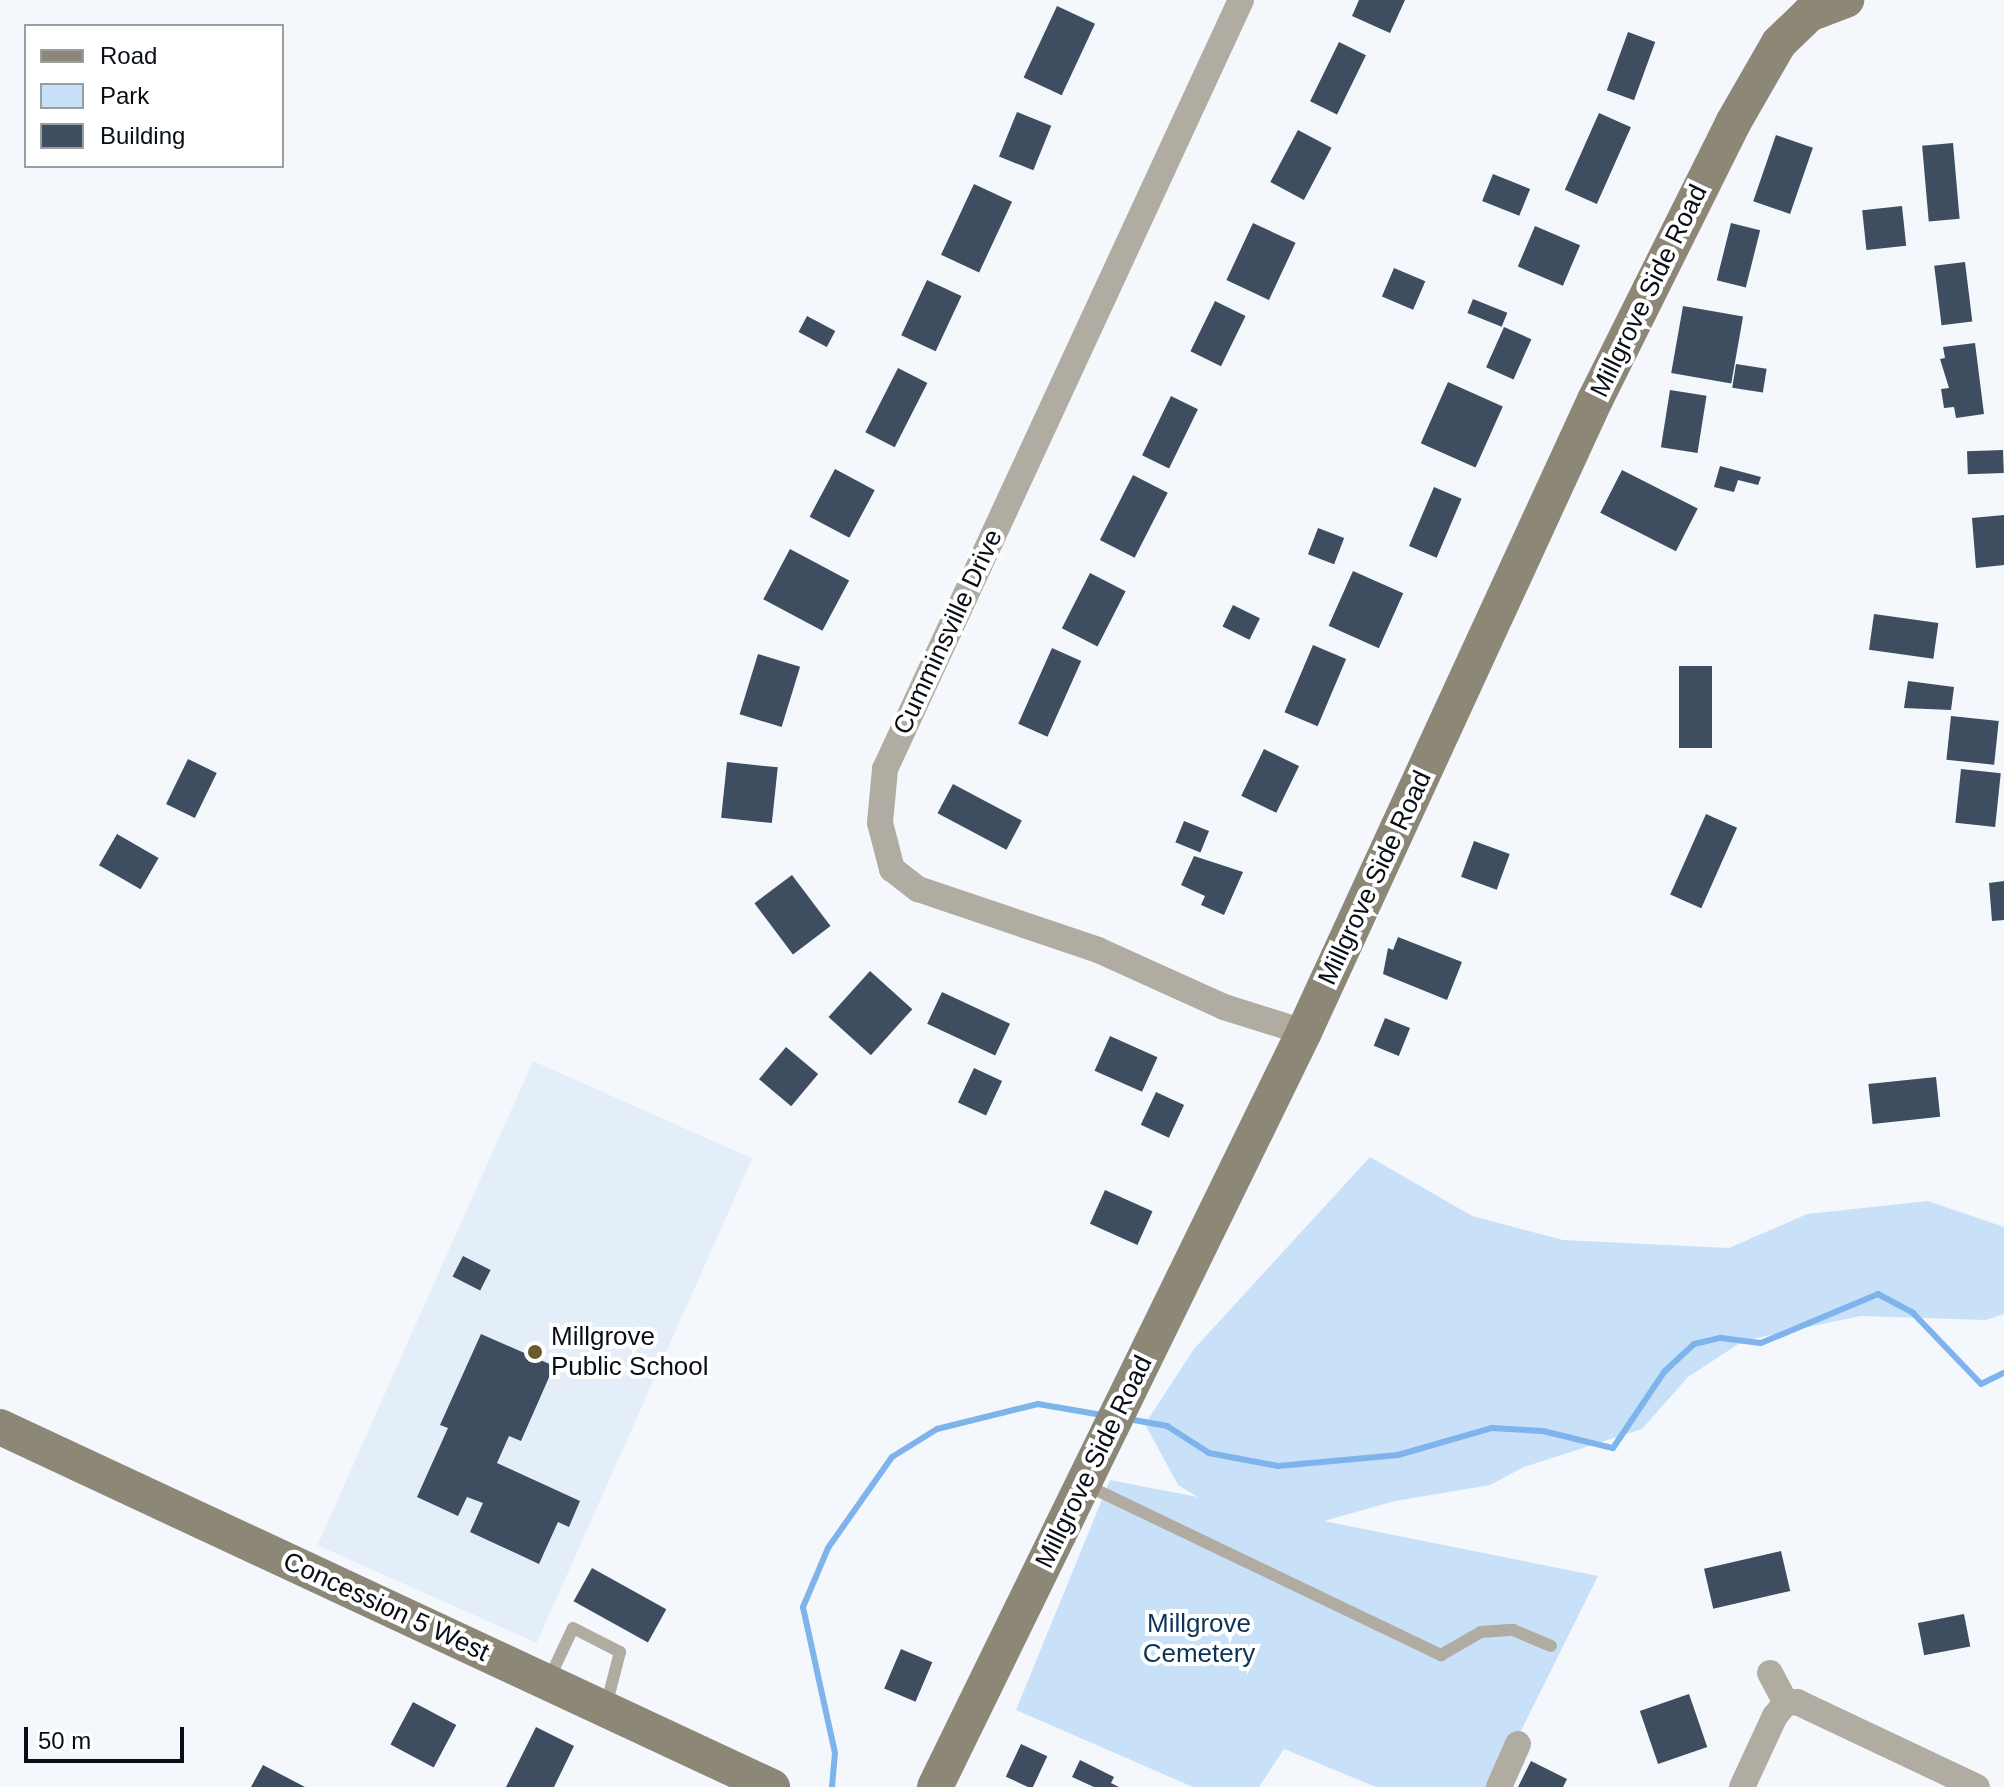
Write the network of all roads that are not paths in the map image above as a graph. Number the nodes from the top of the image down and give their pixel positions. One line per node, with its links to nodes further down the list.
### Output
1 (1241, 0): 4 (street, Cumminsville Drive)
2 (1846, 0): 3 (main road, Millgrove Side Road)
3 (1806, 7): 4 (main road, Millgrove Side Road)
4 (1304, 1032): 6 (main road, Millgrove Side Road)
5 (0, 1427): 9 (main road, Concession 5 West)
6 (1083, 1484): 7 (lane); 14 (main road, Millgrove Side Road)
7 (1551, 1646)
8 (1770, 1673): 10 (street)
9 (547, 1682): 11 (main road, Concession 5 West); 11 (lane)
10 (1786, 1703): 16 (street); 17 (street)
11 (605, 1709): 13 (main road, Concession 5 West)
12 (1518, 1744): 15 (street)
13 (772, 1787)
14 (935, 1787)
15 (1499, 1787)
16 (1742, 1787)
17 (1977, 1787)

